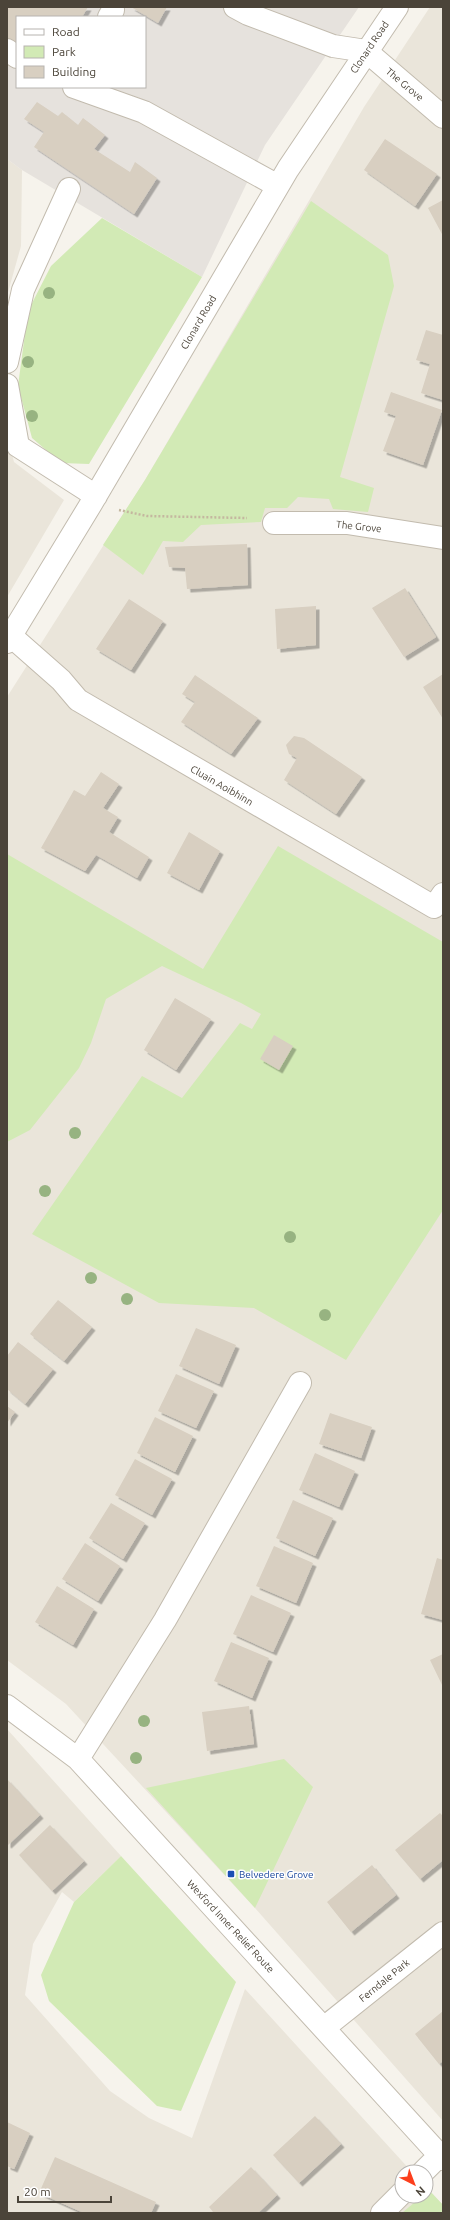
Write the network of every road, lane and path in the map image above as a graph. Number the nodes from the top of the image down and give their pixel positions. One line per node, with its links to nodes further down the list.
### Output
1 (235, 7): 4 (street)
2 (396, 7): 4 (street, Clonard Road)
3 (7, 50): 5 (street)
4 (366, 51): 7 (street, The Grove); 8 (street, Clonard Road)
5 (16, 56)
6 (77, 88): 8 (street)
7 (443, 116)
8 (278, 186): 12 (street, Clonard Road)
9 (69, 189): 10 (street)
10 (7, 362)
11 (7, 385): 12 (street)
12 (94, 500): 13 (path); 15 (street, Clonard Road)
13 (274, 523): 14 (street, The Grove)
14 (443, 538)
15 (9, 639): 16 (street, Cluain Aoibhinn)
16 (443, 894)
17 (300, 1383): 19 (street)
18 (7, 1706): 19 (street, Wexford Inner Relief Route)
19 (78, 1759): 21 (street, Wexford Inner Relief Route)
20 (443, 1933): 21 (street, Ferndale Park)
21 (325, 2027): 22 (street, Wexford Inner Relief Route)
22 (442, 2157): 23 (street)
23 (433, 2164)
24 (394, 2201): 25 (street)
25 (382, 2213)

